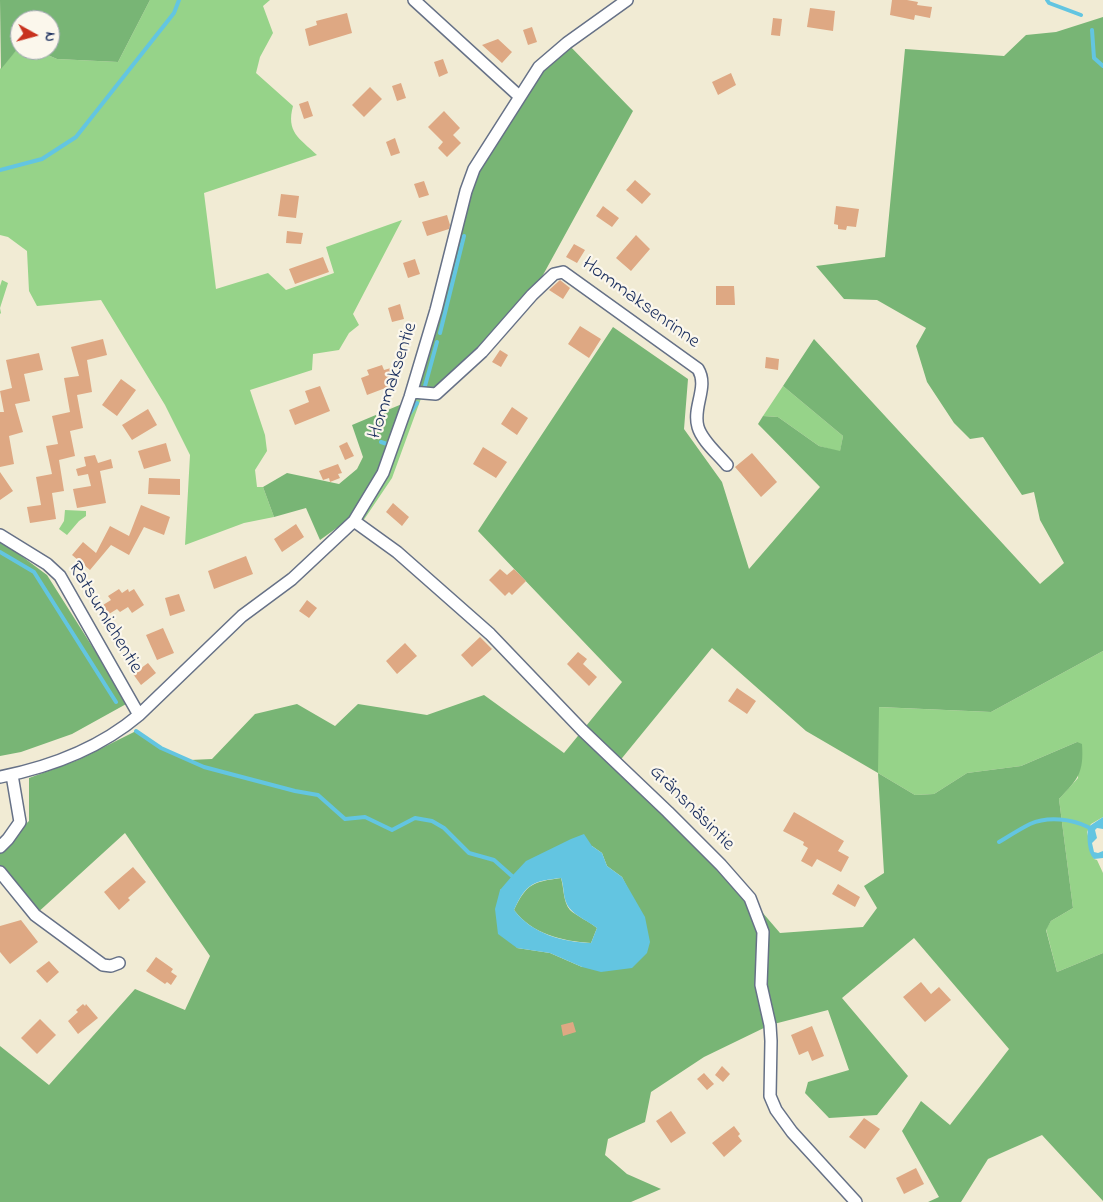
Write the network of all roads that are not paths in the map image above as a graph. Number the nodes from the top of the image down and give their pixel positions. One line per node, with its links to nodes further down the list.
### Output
1 (414, 0): 3 (street)
2 (627, 0): 3 (street, Hommaksentie)
3 (519, 96): 4 (street, Hommaksentie)
4 (412, 392): 5 (street, Hommaksenrinne); 6 (street, Hommaksentie)
5 (726, 466)
6 (354, 521): 8 (street, Hommaksentie); 14 (street, Gränsnäsintie)
7 (0, 535): 8 (street, Ratsumiehentie)
8 (140, 715): 9 (street, Hommaksentie)
9 (12, 775): 10 (street, Hommaksentie); 11 (street)
10 (0, 777)
11 (0, 847)
12 (0, 872): 13 (street)
13 (119, 963)
14 (856, 1202)

